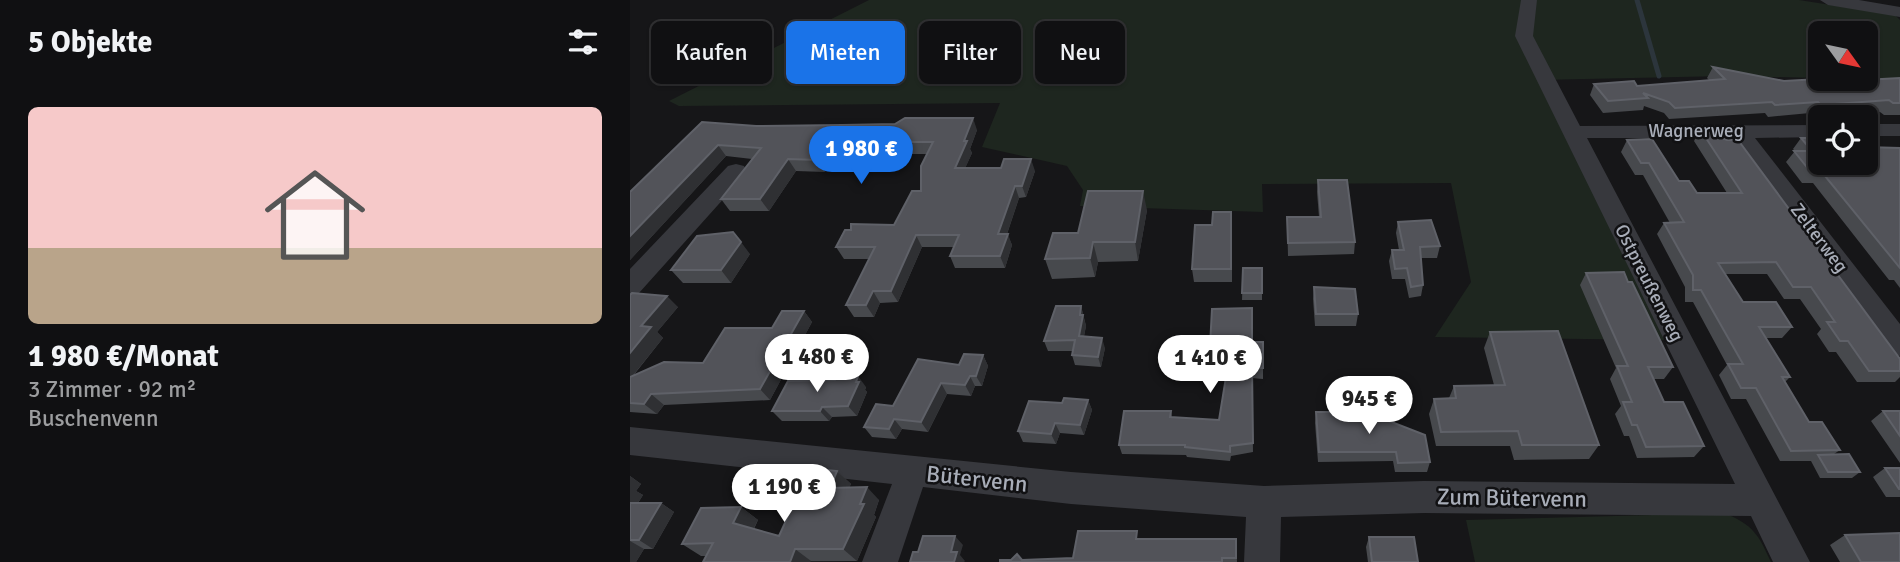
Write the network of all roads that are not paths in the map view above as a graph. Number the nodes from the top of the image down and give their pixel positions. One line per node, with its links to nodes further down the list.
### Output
1 (1529, 0): 6 (street, Ostpreußenweg)
2 (1828, 0): 3 (street)
3 (1900, 12)
4 (1739, 131): 5 (street, Wagnerweg); 6 (street, Wagnerweg); 11 (street, Zelterweg)
5 (1808, 131)
6 (1572, 132): 14 (street, Ostpreußenweg)
7 (1878, 132): 8 (street)
8 (1896, 134)
9 (736, 171): 10 (street)
10 (630, 286)
11 (1900, 345)
12 (630, 441): 13 (street, Bütervenn)
13 (912, 473): 15 (street, Bütervenn); 16 (street)
14 (1760, 500): 15 (street, Zum Bütervenn); 18 (street, Ostpreußenweg)
15 (1264, 502): 17 (street)
16 (880, 562)
17 (1262, 562)
18 (1792, 562)

